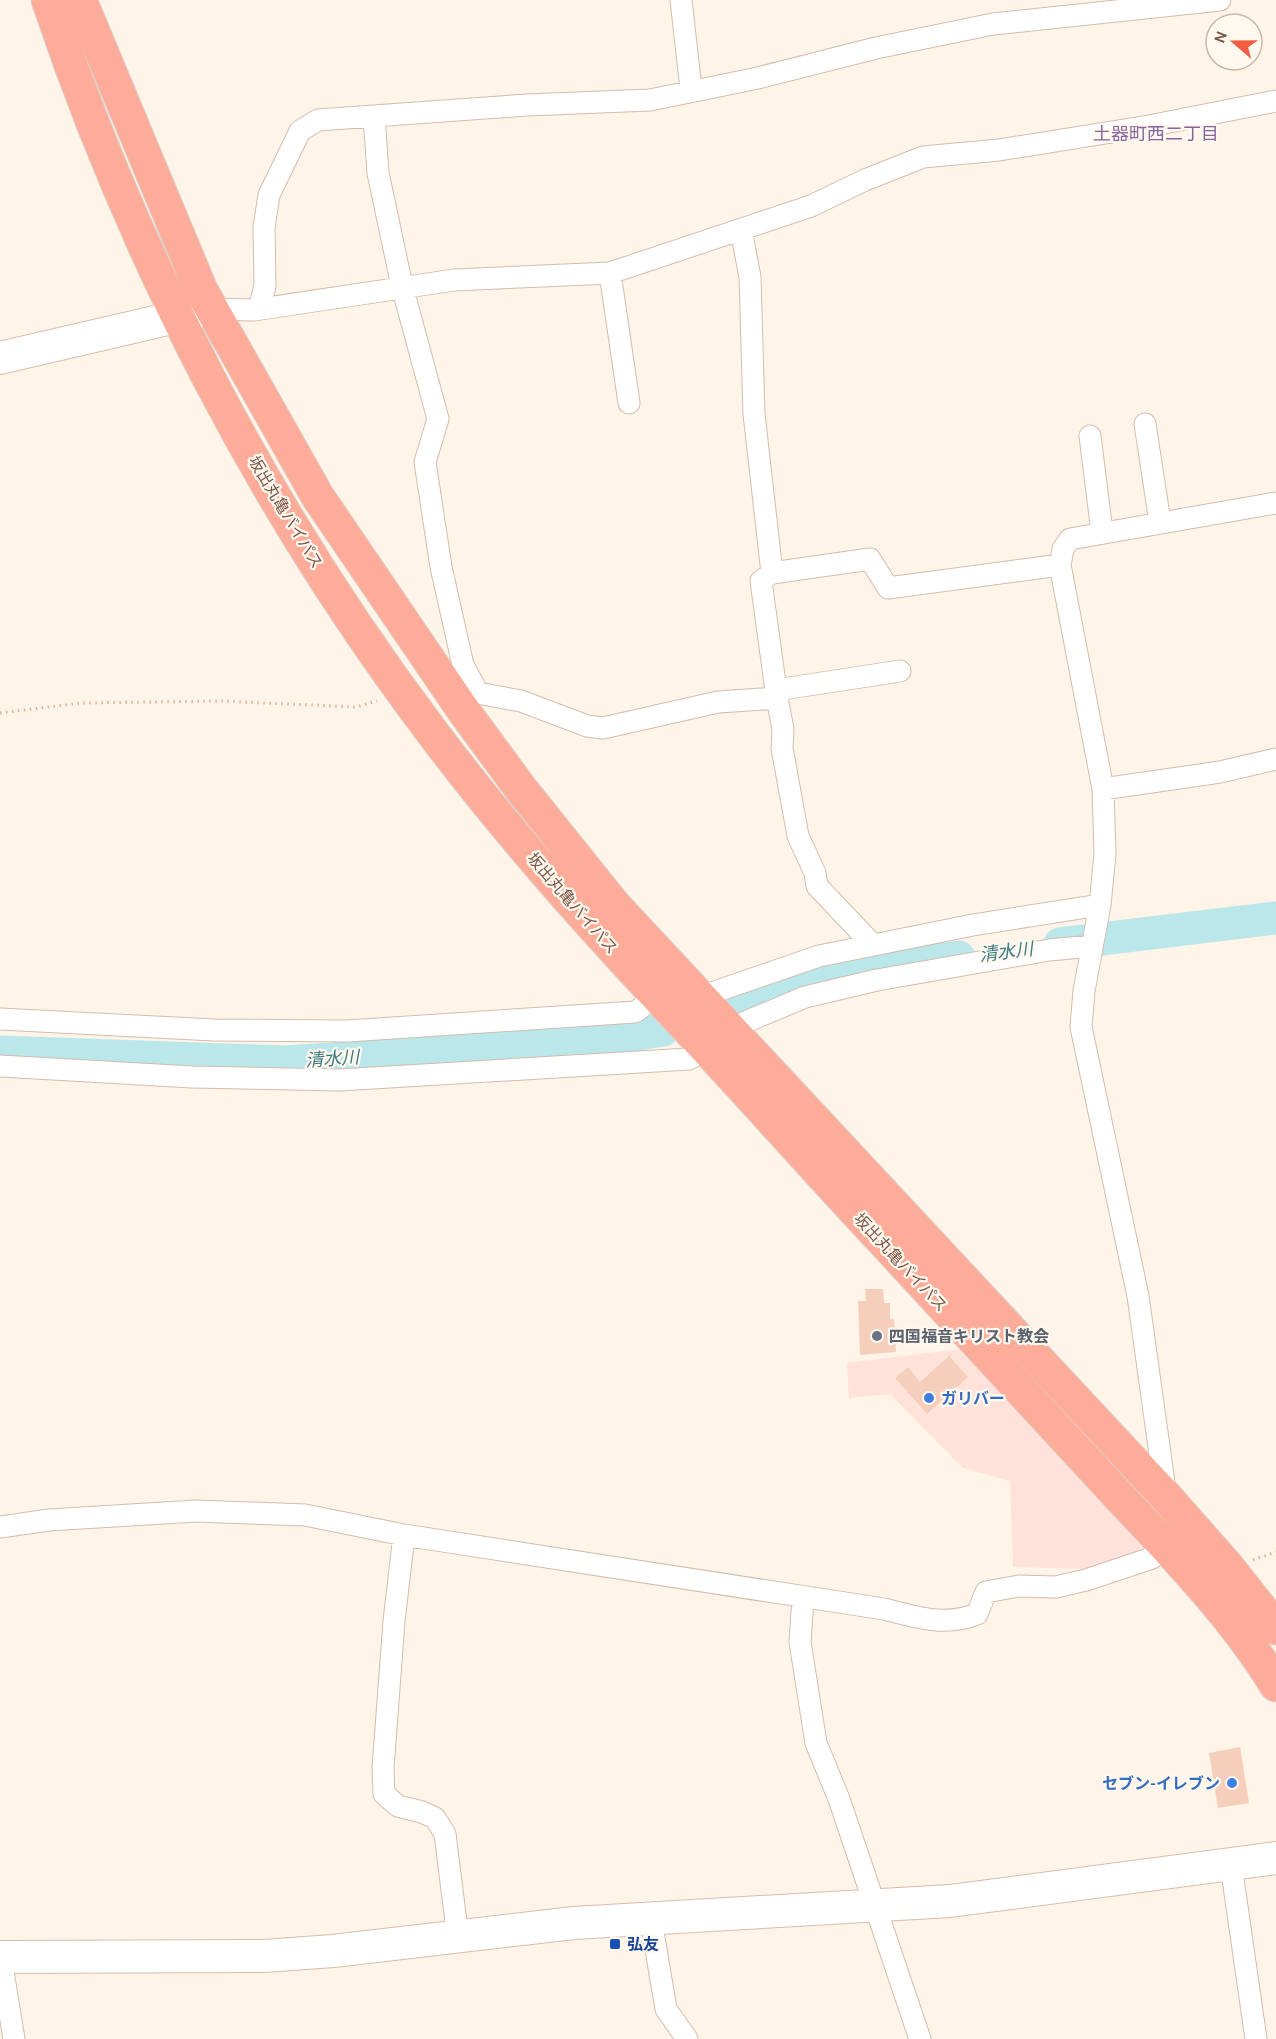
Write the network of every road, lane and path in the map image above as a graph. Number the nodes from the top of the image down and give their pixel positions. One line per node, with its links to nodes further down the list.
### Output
1 (48, 0): 13 (highway, 坂出丸亀バイパス)
2 (80, 0): 11 (highway, 坂出丸亀バイパス)
3 (681, 0): 5 (street)
4 (1220, 0): 5 (street)
5 (691, 89): 7 (street)
6 (1276, 101): 8 (street)
7 (374, 116): 10 (street); 12 (street)
8 (741, 230): 9 (street); 22 (street)
9 (610, 273): 10 (street); 15 (street)
10 (402, 286): 12 (street); 26 (street)
11 (212, 309): 12 (street); 13 (street); 26 (highway, 坂出丸亀バイパス)
12 (259, 309)
13 (179, 315): 14 (street); 28 (highway, 坂出丸亀バイパス)
14 (0, 358)
15 (629, 403)
16 (1145, 424): 19 (street)
17 (1090, 436): 20 (street)
18 (1276, 503): 19 (street)
19 (1160, 522): 20 (street)
20 (1102, 532): 21 (street)
21 (1060, 565): 22 (street); 30 (street)
22 (772, 573): 24 (street)
23 (900, 670): 24 (street)
24 (776, 694): 26 (street); 32 (street)
25 (385, 699): 27 (path)
26 (470, 700): 28 (street); 35 (highway, 坂出丸亀バイパス)
27 (0, 713)
28 (432, 732): 34 (highway, 坂出丸亀バイパス)
29 (1276, 759): 30 (street)
30 (1103, 789): 31 (street)
31 (1100, 905): 32 (street); 33 (street)
32 (873, 945): 35 (street)
33 (1092, 946): 37 (street); 39 (street)
34 (656, 997): 36 (street); 37 (highway, 坂出丸亀バイパス)
35 (700, 997): 37 (highway, 坂出丸亀バイパス)
36 (0, 1018)
37 (718, 1039): 38 (street); 39 (highway, 坂出丸亀バイパス); 42 (highway, 坂出丸亀バイパス)
38 (0, 1066)
39 (1167, 1498): 44 (highway, 坂出丸亀バイパス)
40 (0, 1527): 41 (street)
41 (404, 1535): 43 (street); 50 (street)
42 (1166, 1544): 43 (street); 45 (highway, 坂出丸亀バイパス)
43 (803, 1598): 48 (street)
44 (1276, 1628)
45 (1276, 1685)
46 (1276, 1858): 47 (street)
47 (1232, 1865): 48 (street); 55 (street)
48 (875, 1907): 49 (street); 54 (street)
49 (651, 1920): 50 (street); 53 (street)
50 (458, 1938): 51 (street)
51 (0, 1956): 52 (street)
52 (14, 2039)
53 (687, 2039)
54 (920, 2039)
55 (1256, 2039)

